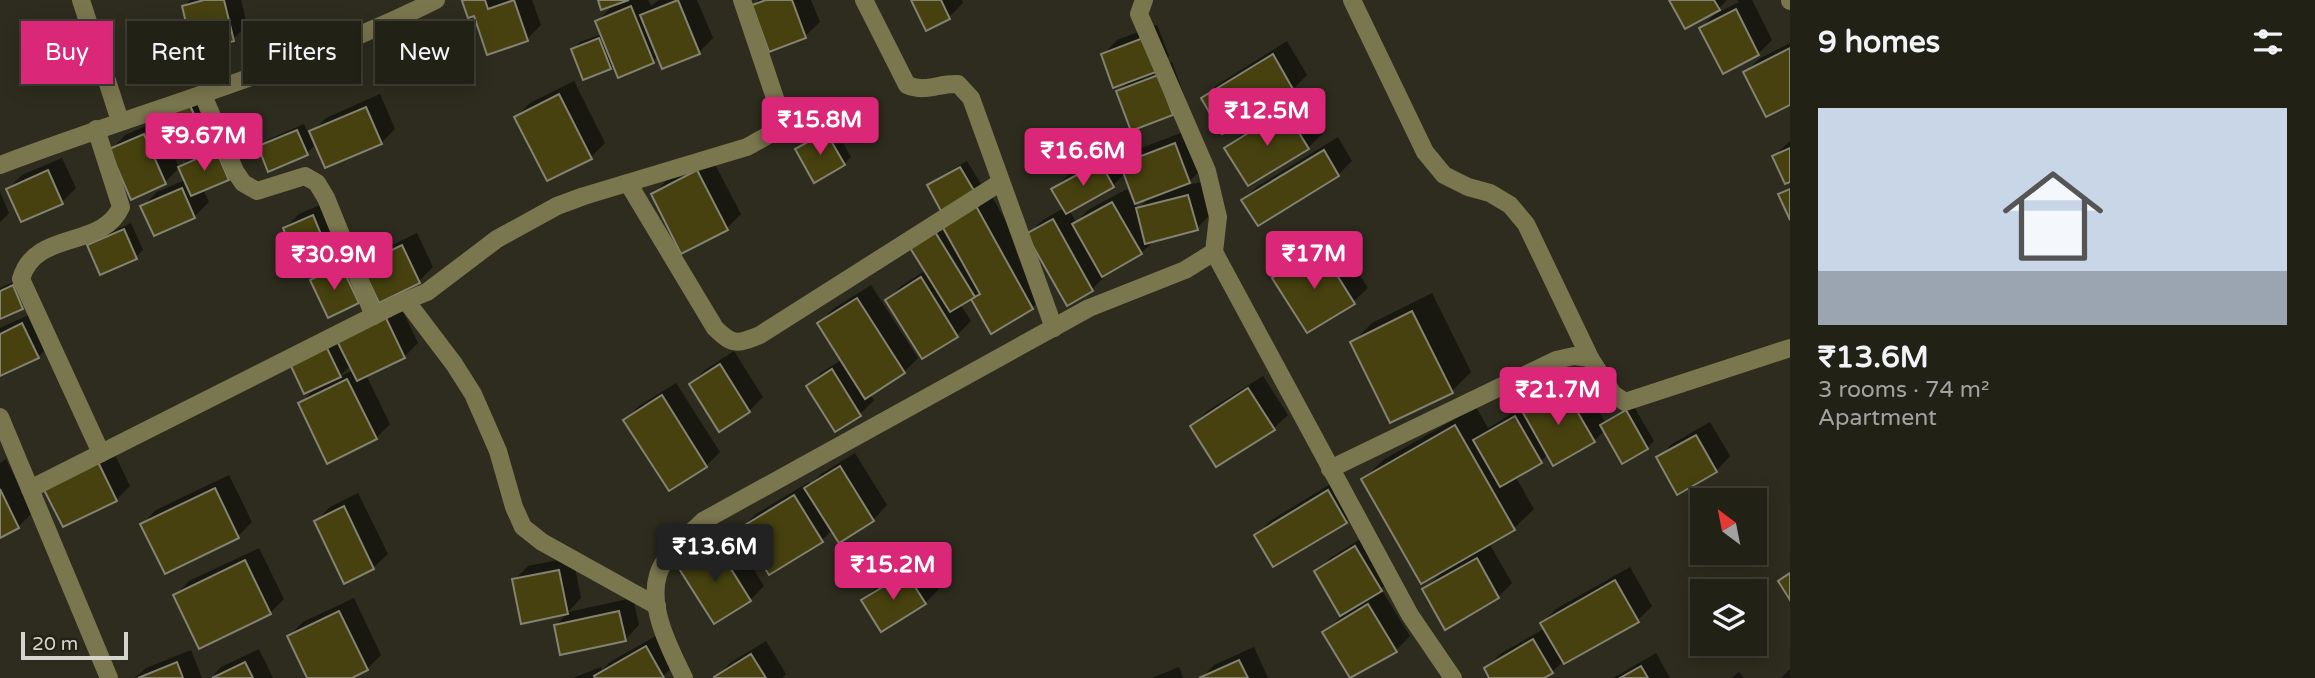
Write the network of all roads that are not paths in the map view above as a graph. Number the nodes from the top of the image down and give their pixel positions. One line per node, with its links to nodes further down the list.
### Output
1 (81, 0): 9 (street)
2 (436, 0): 7 (street)
3 (742, 0): 12 (street)
4 (864, 0): 13 (street)
5 (1144, 0): 14 (street)
6 (1352, 0): 19 (street)
7 (402, 8): 8 (street)
8 (203, 94): 9 (street); 16 (street)
9 (120, 121): 10 (street)
10 (96, 129): 11 (street); 21 (street)
11 (0, 165)
12 (628, 183): 13 (street); 15 (street)
13 (1001, 183): 17 (street)
14 (1214, 251): 17 (street); 22 (street)
15 (407, 302): 16 (street); 24 (street)
16 (374, 316): 21 (street)
17 (1054, 328): 24 (street)
18 (1790, 348): 19 (street)
19 (1590, 358): 22 (street)
20 (0, 417): 23 (street)
21 (101, 453): 23 (street)
22 (1330, 469): 27 (street)
23 (30, 489): 25 (street)
24 (657, 606): 26 (street)
25 (109, 678)
26 (684, 678)
27 (1453, 678)

